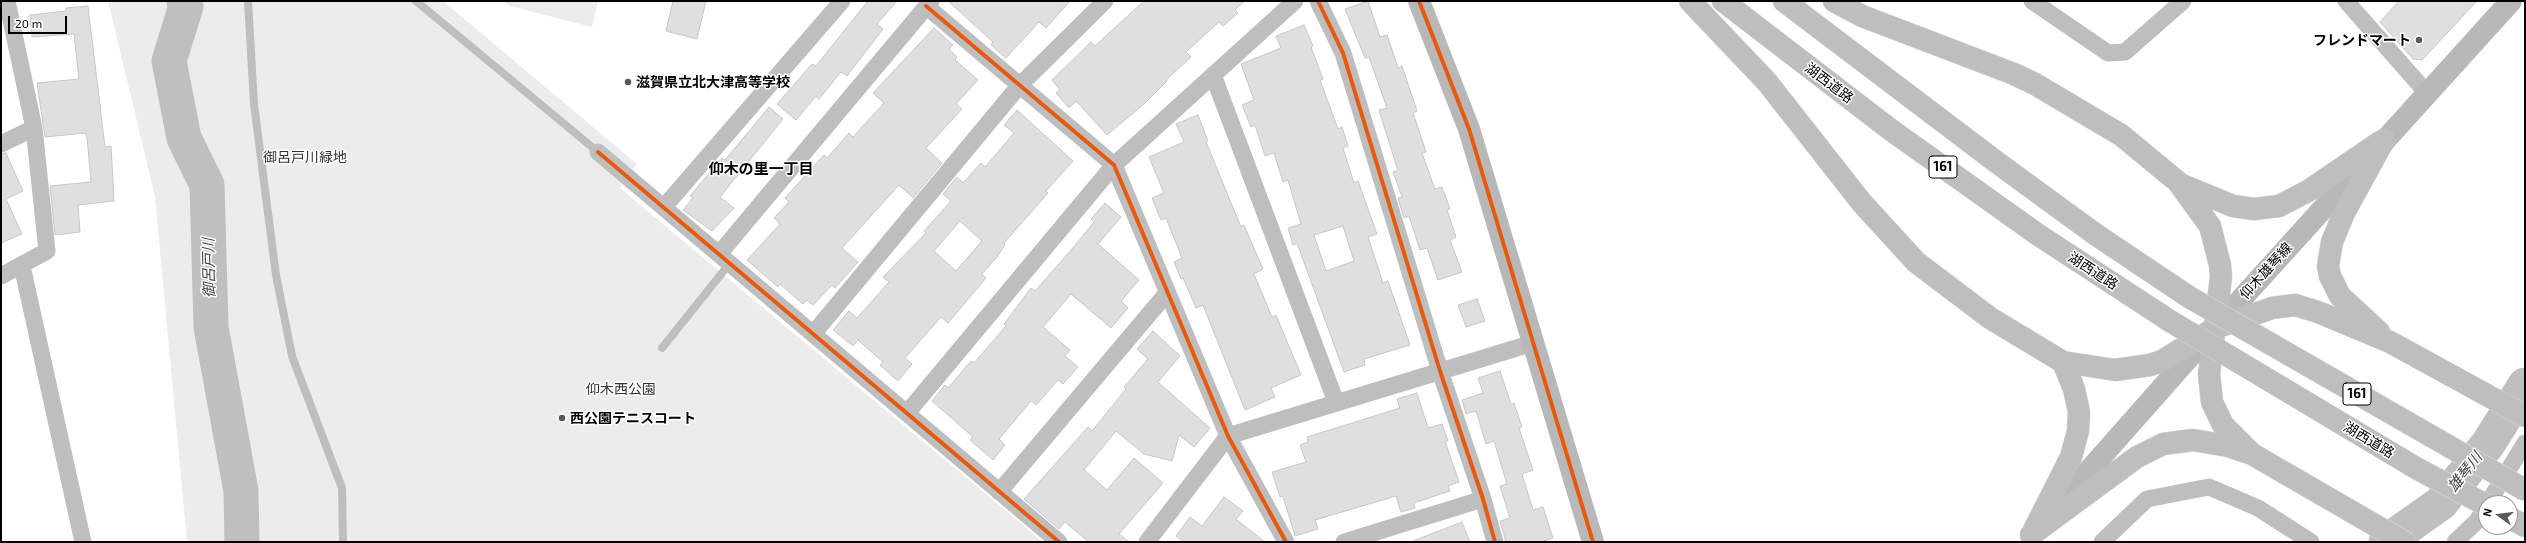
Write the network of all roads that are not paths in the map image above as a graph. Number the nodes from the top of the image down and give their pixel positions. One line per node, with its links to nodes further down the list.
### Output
1 (248, 1): 53 (lane)
2 (416, 1): 24 (lane)
3 (842, 1): 27 (street)
4 (1105, 1): 19 (street)
5 (1295, 1): 18 (street)
6 (1318, 1): 38 (street)
7 (1419, 1): 35 (main road)
8 (1690, 1): 37 (highway)
9 (1723, 1): 49 (highway, 湖西道路 / 161, bridge)
10 (1784, 1): 45 (highway, 161, bridge)
11 (1834, 1): 26 (highway)
12 (2032, 1): 13 (street)
13 (2183, 1)
14 (2346, 1): 20 (street)
15 (2511, 1): 20 (main road, 仰木雄琴線)
16 (928, 4): 19 (street); 28 (street)
17 (6, 7): 21 (street)
18 (1213, 75): 25 (street); 39 (street)
19 (1019, 86): 25 (street); 33 (street)
20 (2426, 92): 22 (main road, 仰木雄琴線)
21 (34, 128): 23 (street); 29 (street)
22 (2384, 140): 26 (highway); 32 (main road, 仰木雄琴線); 34 (highway)
23 (1, 144)
24 (598, 152): 27 (street)
25 (1114, 165): 31 (street); 40 (street)
26 (2178, 182): 32 (highway)
27 (664, 207): 28 (street)
28 (725, 259): 33 (street); 36 (lane)
29 (22, 266): 30 (street); 52 (street)
30 (1, 276)
31 (1167, 293): 42 (street); 46 (street)
32 (2215, 328): 34 (highway); 37 (highway); 44 (highway); 51 (main road, 仰木雄琴線)
33 (813, 334): 40 (street)
34 (2390, 342): 41 (highway)
35 (1533, 343): 38 (street); 59 (main road)
36 (662, 348)
37 (2062, 362): 51 (highway)
38 (1440, 371): 39 (street); 48 (street)
39 (1336, 402): 42 (street)
40 (907, 413): 46 (street)
41 (2525, 416)
42 (1228, 436): 55 (street); 56 (street)
43 (2525, 443): 47 (street)
44 (2252, 454): 51 (highway); 62 (highway)
45 (2525, 490)
46 (999, 492): 54 (street)
47 (2493, 495)
48 (1483, 499): 57 (street); 58 (street)
49 (2478, 500)
50 (2478, 519): 63 (street)
51 (2027, 539)
52 (83, 542)
53 (343, 542)
54 (1059, 542)
55 (1147, 542)
56 (1286, 542)
57 (1344, 542)
58 (1495, 542)
59 (1593, 542)
60 (2102, 542): 61 (street)
61 (2311, 542)
62 (2404, 542)
63 (2455, 542)

